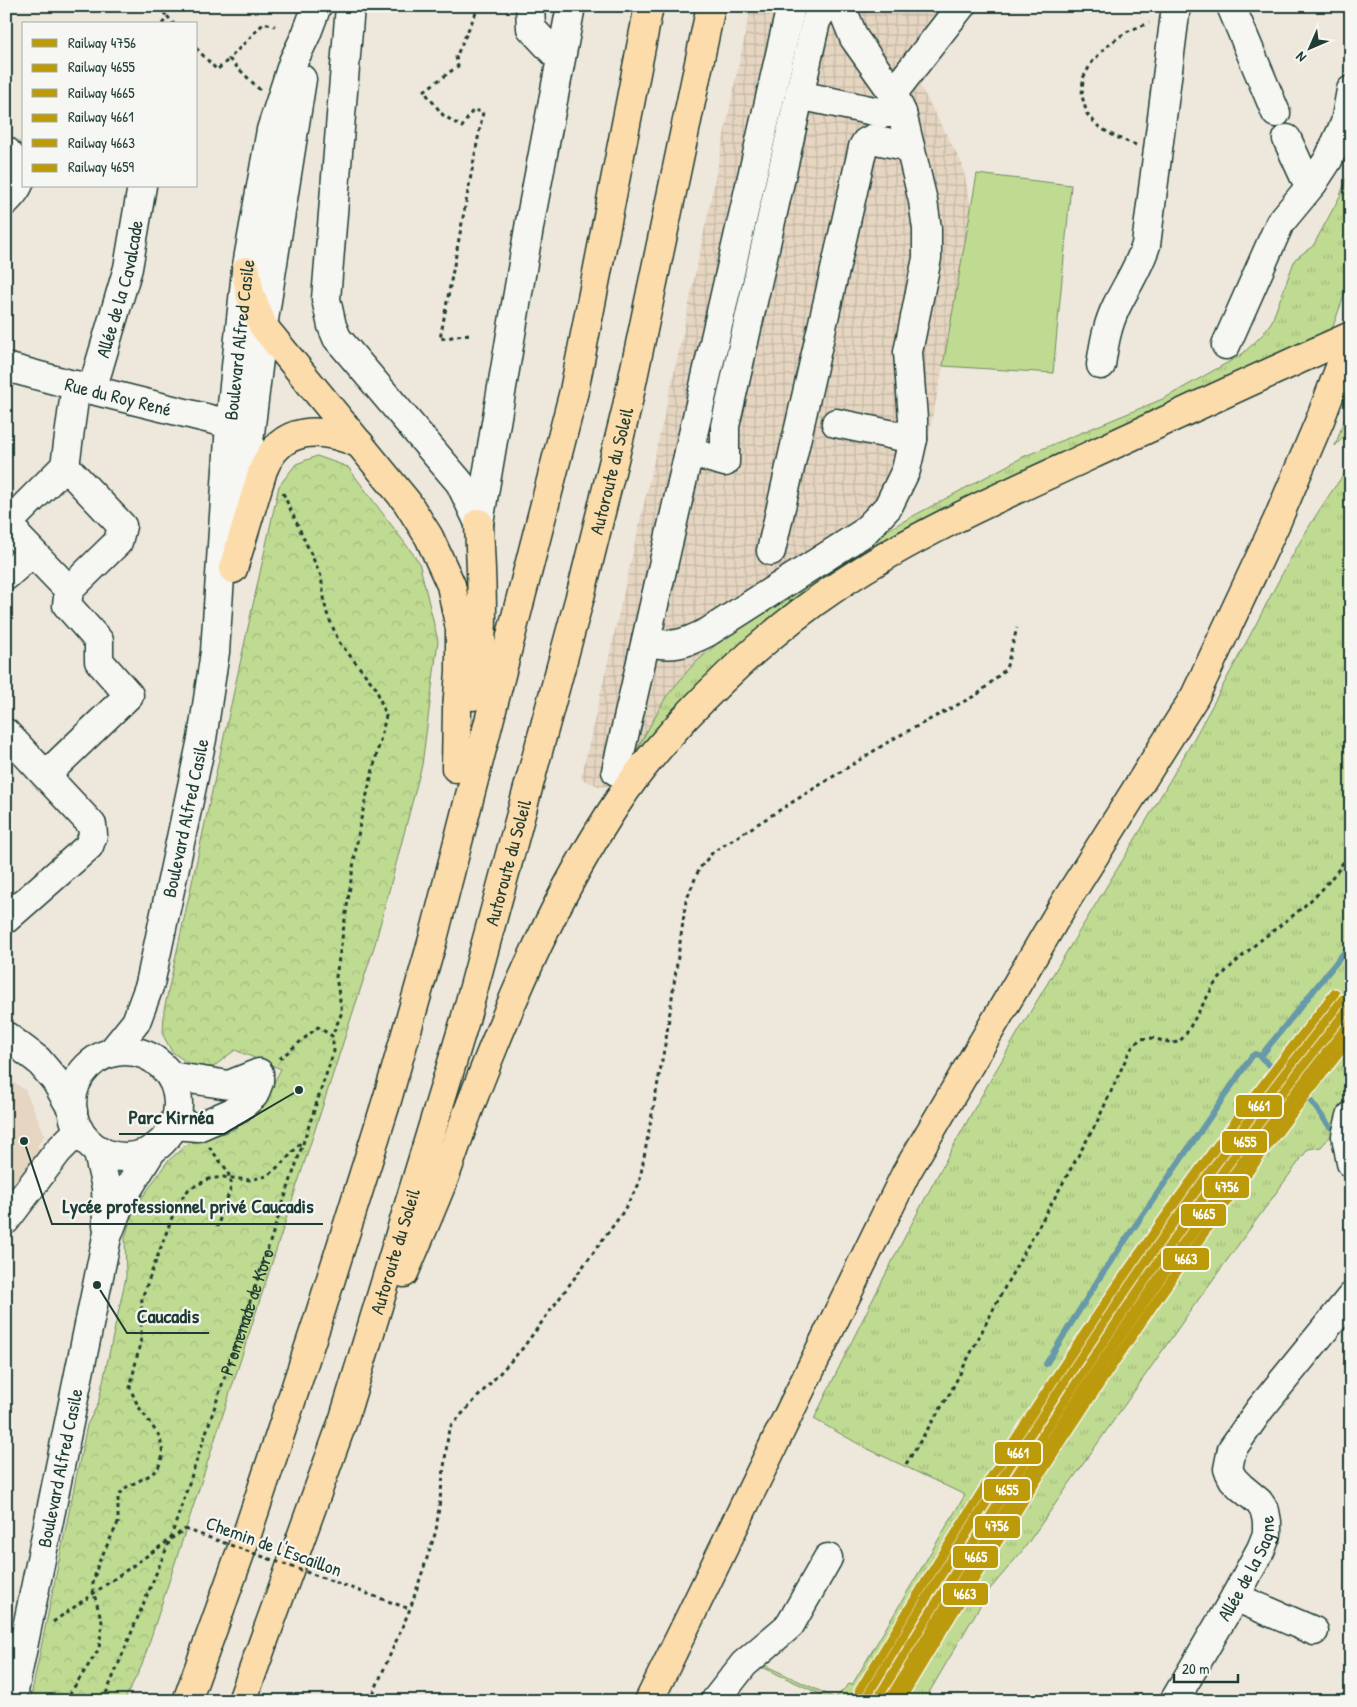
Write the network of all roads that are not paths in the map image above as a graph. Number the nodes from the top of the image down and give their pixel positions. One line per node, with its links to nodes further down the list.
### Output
1 (316, 6): 13 (street, Boulevard Alfred Casile)
2 (350, 6): 39 (street)
3 (530, 6): 14 (street)
4 (571, 6): 14 (street)
5 (649, 6): 52 (main road)
6 (711, 6): 66 (main road, Autoroute du Soleil)
7 (791, 6): 36 (street)
8 (825, 6): 16 (street)
9 (841, 6): 17 (street)
10 (961, 6): 17 (street)
11 (1231, 6): 18 (street)
12 (1175, 9): 29 (street)
13 (306, 35): 25 (street, Boulevard Alfred Casile); 26 (street, Boulevard Alfred Casile)
14 (560, 59): 39 (street)
15 (1351, 90): 22 (street)
16 (799, 95): 17 (street); 36 (street)
17 (897, 103): 20 (street)
18 (1276, 113)
19 (1287, 139): 22 (street)
20 (910, 148): 34 (street); 40 (street)
21 (13, 149): 24 (street)
22 (1313, 183): 28 (street)
23 (142, 188): 31 (street, Allée de la Cavalcade)
24 (6, 201)
25 (246, 271): 26 (main road); 33 (street, Boulevard Alfred Casile)
26 (264, 326): 35 (main road); 42 (street, Boulevard Alfred Casile)
27 (1351, 337): 66 (main road); 75 (main road)
28 (1226, 345)
29 (1100, 365)
30 (6, 367): 31 (street, Rue du Roy René)
31 (84, 387): 33 (street, Rue du Roy René); 37 (street, Allée de la Cavalcade)
32 (836, 423): 34 (street)
33 (230, 424): 46 (street, Boulevard Alfred Casile)
34 (913, 439): 45 (street)
35 (360, 444): 42 (main road); 48 (main road)
36 (689, 452): 45 (street)
37 (64, 466): 38 (street); 44 (street)
38 (9, 517): 41 (street)
39 (479, 523): 48 (main road)
40 (771, 551)
41 (32, 552): 43 (street); 44 (street)
42 (233, 569): 46 (street, Boulevard Alfred Casile)
43 (6, 576)
44 (69, 590): 50 (street)
45 (646, 642): 49 (street)
46 (215, 652): 53 (street, Boulevard Alfred Casile)
47 (6, 733): 50 (street)
48 (456, 768): 52 (main road)
49 (616, 771)
50 (46, 775): 51 (street)
51 (6, 919)
52 (433, 939): 73 (main road)
53 (150, 984): 55 (street, Boulevard Alfred Casile); 57 (street, Boulevard Alfred Casile)
54 (6, 1036): 56 (street)
55 (103, 1057): 56 (street); 57 (street); 60 (street)
56 (38, 1060): 60 (street)
57 (164, 1069): 59 (street); 59 (street)
58 (1351, 1116): 62 (street)
59 (174, 1125): 61 (street)
60 (83, 1130): 61 (street); 63 (street); 64 (street)
61 (152, 1150): 64 (street)
62 (1351, 1163)
63 (6, 1220)
64 (107, 1237): 69 (street, Boulevard Alfred Casile)
65 (1351, 1298): 68 (street, Allée de la Sagne)
66 (344, 1418): 74 (main road, Autoroute du Soleil)
67 (828, 1558): 76 (street)
68 (1235, 1597): 70 (street); 77 (street, Allée de la Sagne)
69 (27, 1629): 71 (street); 72 (street, Boulevard Alfred Casile)
70 (1314, 1631)
71 (6, 1664)
72 (12, 1701)
73 (187, 1701)
74 (242, 1701)
75 (648, 1701)
76 (715, 1701)
77 (1174, 1701)

